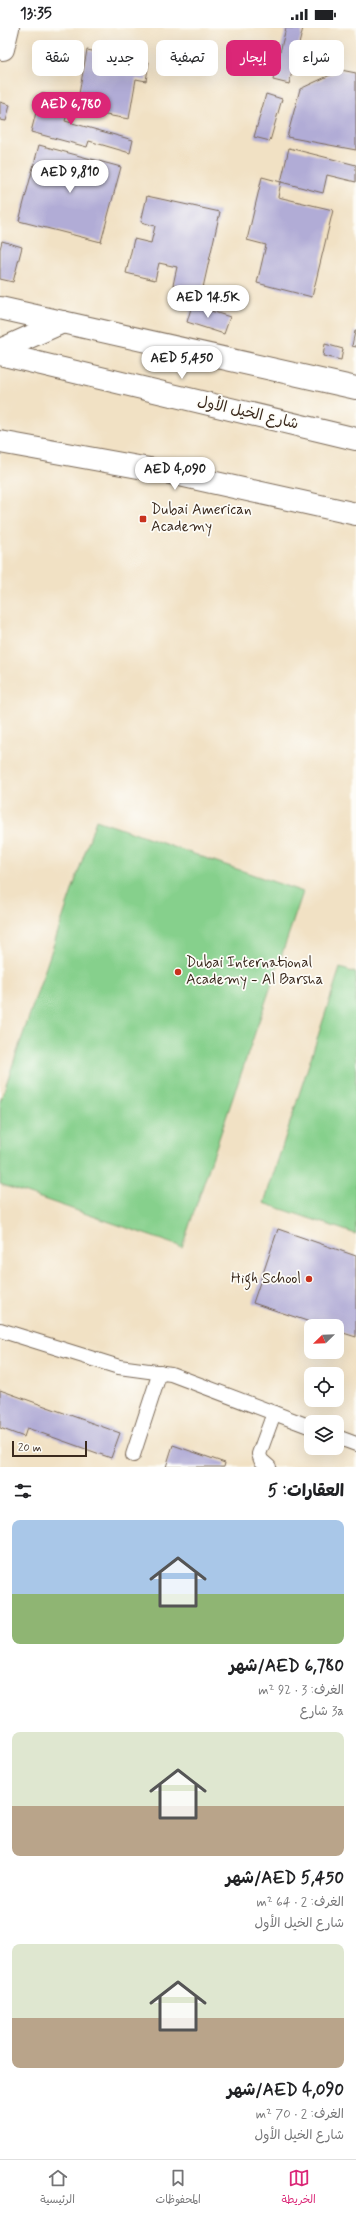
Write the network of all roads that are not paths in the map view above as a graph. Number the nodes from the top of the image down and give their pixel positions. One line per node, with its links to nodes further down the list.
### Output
1 (8, 28): 2 (main road)
2 (3, 49)
3 (0, 308): 4 (main road)
4 (63, 322): 5 (main road); 7 (main road)
5 (0, 350)
6 (0, 354): 8 (main road, شارع الخيل الأول)
7 (356, 388)
8 (356, 439)
9 (0, 442): 10 (main road)
10 (356, 514)
11 (0, 1330): 12 (lane)
12 (160, 1372): 13 (lane); 17 (lane)
13 (274, 1413): 14 (lane); 18 (lane)
14 (304, 1424)
15 (344, 1440): 16 (lane)
16 (356, 1444)
17 (133, 1455)
18 (265, 1466)

